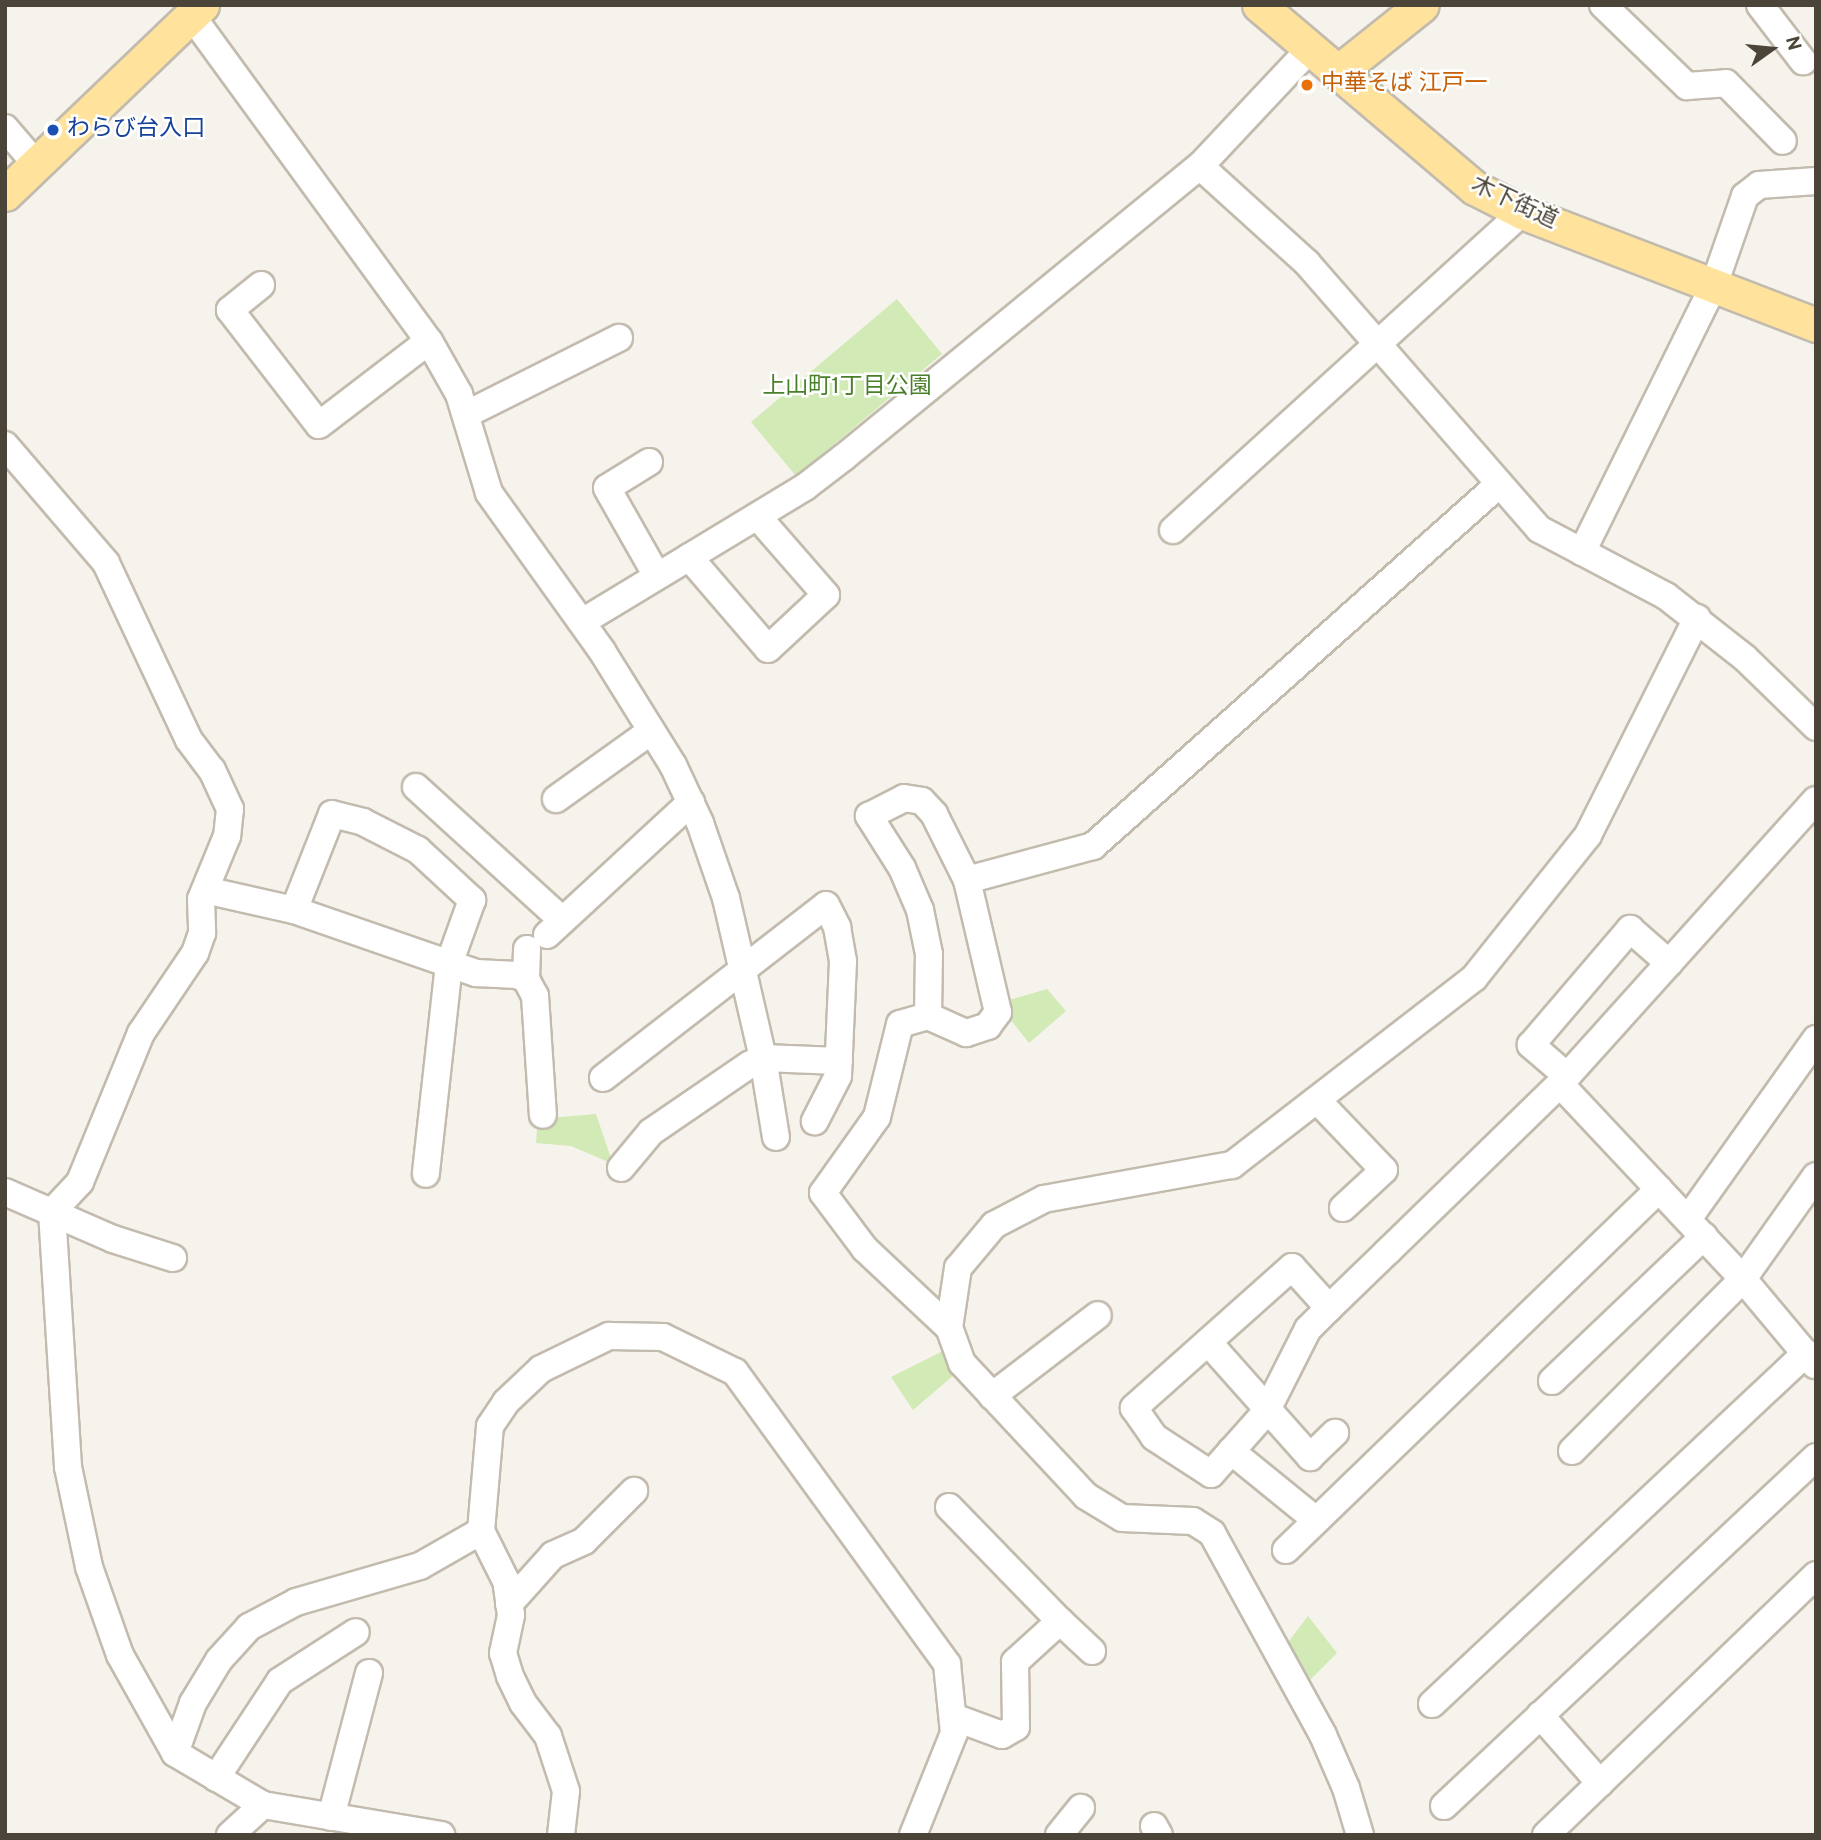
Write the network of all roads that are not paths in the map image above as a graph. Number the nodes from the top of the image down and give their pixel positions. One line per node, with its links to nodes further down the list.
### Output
1 (1259, 5): 6 (main road, 木下街道)
2 (1603, 5): 10 (street)
3 (1760, 5): 7 (street)
4 (1412, 9): 8 (main road)
5 (196, 10): 11 (main road); 20 (street)
6 (1310, 49): 8 (main road, 木下街道); 12 (street)
7 (1803, 61)
8 (1338, 72): 15 (main road, 木下街道)
9 (5, 128): 11 (street)
10 (1783, 141)
11 (36, 164): 14 (main road)
12 (1200, 166): 21 (street); 26 (street)
13 (1816, 181): 17 (street)
14 (5, 194)
15 (1522, 212): 17 (main road, 木下街道); 21 (street)
16 (261, 285): 20 (street)
17 (1714, 285): 18 (main road, 木下街道); 28 (street)
18 (1816, 325)
19 (619, 338): 22 (street)
20 (429, 341): 22 (street)
21 (1379, 342): 25 (street); 27 (street)
22 (467, 414): 32 (street)
23 (5, 445): 40 (street)
24 (649, 462): 30 (street)
25 (1497, 486): 28 (street); 39 (street)
26 (758, 517): 29 (street); 29 (street)
27 (1173, 530)
28 (1582, 552): 31 (street)
29 (690, 557): 30 (street)
30 (657, 576): 32 (street)
31 (1697, 618): 33 (street); 53 (street)
32 (582, 622): 34 (street)
33 (1816, 727)
34 (651, 731): 36 (street); 38 (street)
35 (416, 787): 42 (street)
36 (556, 799)
37 (1816, 800): 43 (street)
38 (691, 802): 42 (street); 45 (street)
39 (967, 880): 47 (street); 47 (street)
40 (205, 890): 41 (street); 63 (street)
41 (294, 910): 44 (street); 44 (street)
42 (546, 935): 46 (street)
43 (1669, 963): 52 (street); 52 (street)
44 (449, 964): 46 (street); 58 (street)
45 (745, 970): 49 (street); 50 (street); 51 (street)
46 (526, 979): 54 (street)
47 (928, 1016): 69 (street)
48 (1816, 1039): 64 (street)
49 (763, 1058): 50 (street); 56 (street); 57 (street)
50 (839, 1061): 55 (street)
51 (603, 1078)
52 (1563, 1080): 60 (street); 67 (street)
53 (1318, 1101): 62 (street); 69 (street)
54 (543, 1115)
55 (815, 1121)
56 (776, 1137)
57 (621, 1168)
58 (426, 1174)
59 (1816, 1176): 66 (street)
60 (1659, 1189): 64 (street); 81 (street)
61 (5, 1192): 63 (street)
62 (1343, 1208)
63 (52, 1212): 65 (street); 93 (street)
64 (1696, 1228): 66 (street); 72 (street)
65 (173, 1258)
66 (1743, 1279): 71 (street); 77 (street)
67 (1329, 1308): 70 (street); 74 (street)
68 (1098, 1315): 73 (street)
69 (949, 1328): 73 (street)
70 (1208, 1342): 74 (street); 76 (street)
71 (1811, 1359): 90 (street)
72 (1552, 1381)
73 (992, 1396): 100 (street)
74 (1266, 1412): 75 (street); 76 (street)
75 (1335, 1433)
76 (1231, 1451): 81 (street)
77 (1572, 1451)
78 (1816, 1457): 91 (street)
79 (634, 1491): 85 (street)
80 (949, 1507): 86 (street)
81 (1316, 1520): 83 (street)
82 (481, 1531): 85 (street); 92 (street); 93 (street)
83 (1286, 1550)
84 (1816, 1575): 95 (street)
85 (509, 1604): 103 (street)
86 (1060, 1621): 88 (street); 92 (street)
87 (356, 1632): 94 (street)
88 (1092, 1651)
89 (369, 1673): 99 (street)
90 (1432, 1704)
91 (1540, 1716): 95 (street); 97 (street)
92 (953, 1717): 104 (street)
93 (175, 1753): 94 (street)
94 (216, 1778): 96 (street)
95 (1600, 1783): 106 (street)
96 (263, 1805): 99 (street); 101 (street)
97 (1444, 1806)
98 (1081, 1808): 105 (street)
99 (331, 1816): 102 (street)
100 (1353, 1831)
101 (230, 1835)
102 (441, 1835)
103 (561, 1835)
104 (913, 1835)
105 (1059, 1835)
106 (1546, 1835)

